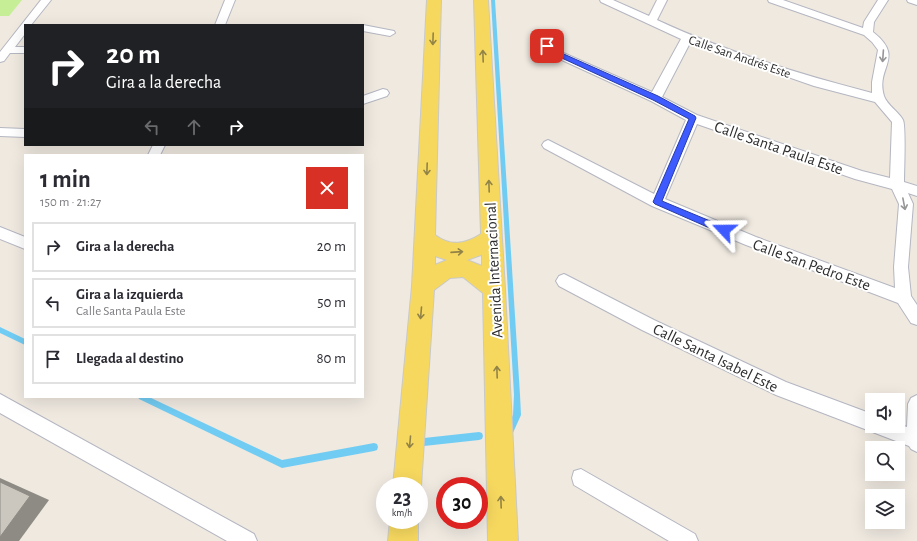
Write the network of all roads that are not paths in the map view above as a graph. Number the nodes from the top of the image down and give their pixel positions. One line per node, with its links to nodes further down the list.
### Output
1 (46, 0): 12 (street)
2 (230, 0): 13 (street)
3 (434, 0): 35 (main road, one-way to 35)
4 (481, 0): 36 (main road, Avenida Internacional, one-way to 4)
5 (605, 0): 11 (street, Calle San Andrés Este)
6 (662, 0): 11 (street)
7 (773, 0): 17 (street)
8 (883, 0): 17 (street)
9 (912, 0): 10 (street)
10 (917, 2)
11 (651, 22): 18 (street, Calle San Andrés Este)
12 (28, 24)
13 (220, 24)
14 (364, 28): 16 (street)
15 (24, 29): 20 (street)
16 (390, 33)
17 (868, 33): 25 (street, one-way to 25)
18 (687, 38): 24 (street); 25 (street, Calle San Andrés Este)
19 (538, 39): 24 (street, Calle Santa Paula Este)
20 (7, 50): 21 (street); 22 (street)
21 (24, 50)
22 (0, 59)
23 (383, 93): 26 (street)
24 (655, 98): 27 (street, Calle Santa Paula Este)
25 (879, 99): 31 (street)
26 (364, 100)
27 (693, 118): 31 (street, Calle Santa Paula Este); 33 (street)
28 (0, 132): 29 (street)
29 (24, 133)
30 (548, 146): 33 (street, Calle San Pedro Este)
31 (897, 186): 32 (street, Calle Santa Paula Este); 41 (street, one-way to 41)
32 (917, 191)
33 (658, 202): 41 (street, Calle San Pedro Este)
34 (0, 233): 37 (street)
35 (424, 238): 36 (main road, one-way to 36); 39 (main road)
36 (491, 239): 40 (main road, Avenida Internacional)
37 (24, 243)
38 (564, 281): 45 (street, Calle Santa Isabel Este)
39 (423, 286): 40 (main road); 48 (main road, one-way to 48)
40 (494, 289): 53 (main road, Avenida Internacional, one-way to 40)
41 (903, 298): 42 (street)
42 (917, 318)
43 (0, 403): 51 (street)
44 (917, 404): 47 (street)
45 (865, 420)
46 (896, 433): 47 (street)
47 (916, 441)
48 (408, 477)
49 (582, 478): 54 (street)
50 (403, 529): 52 (main road)
51 (247, 541)
52 (402, 541)
53 (503, 541)
54 (688, 541)

